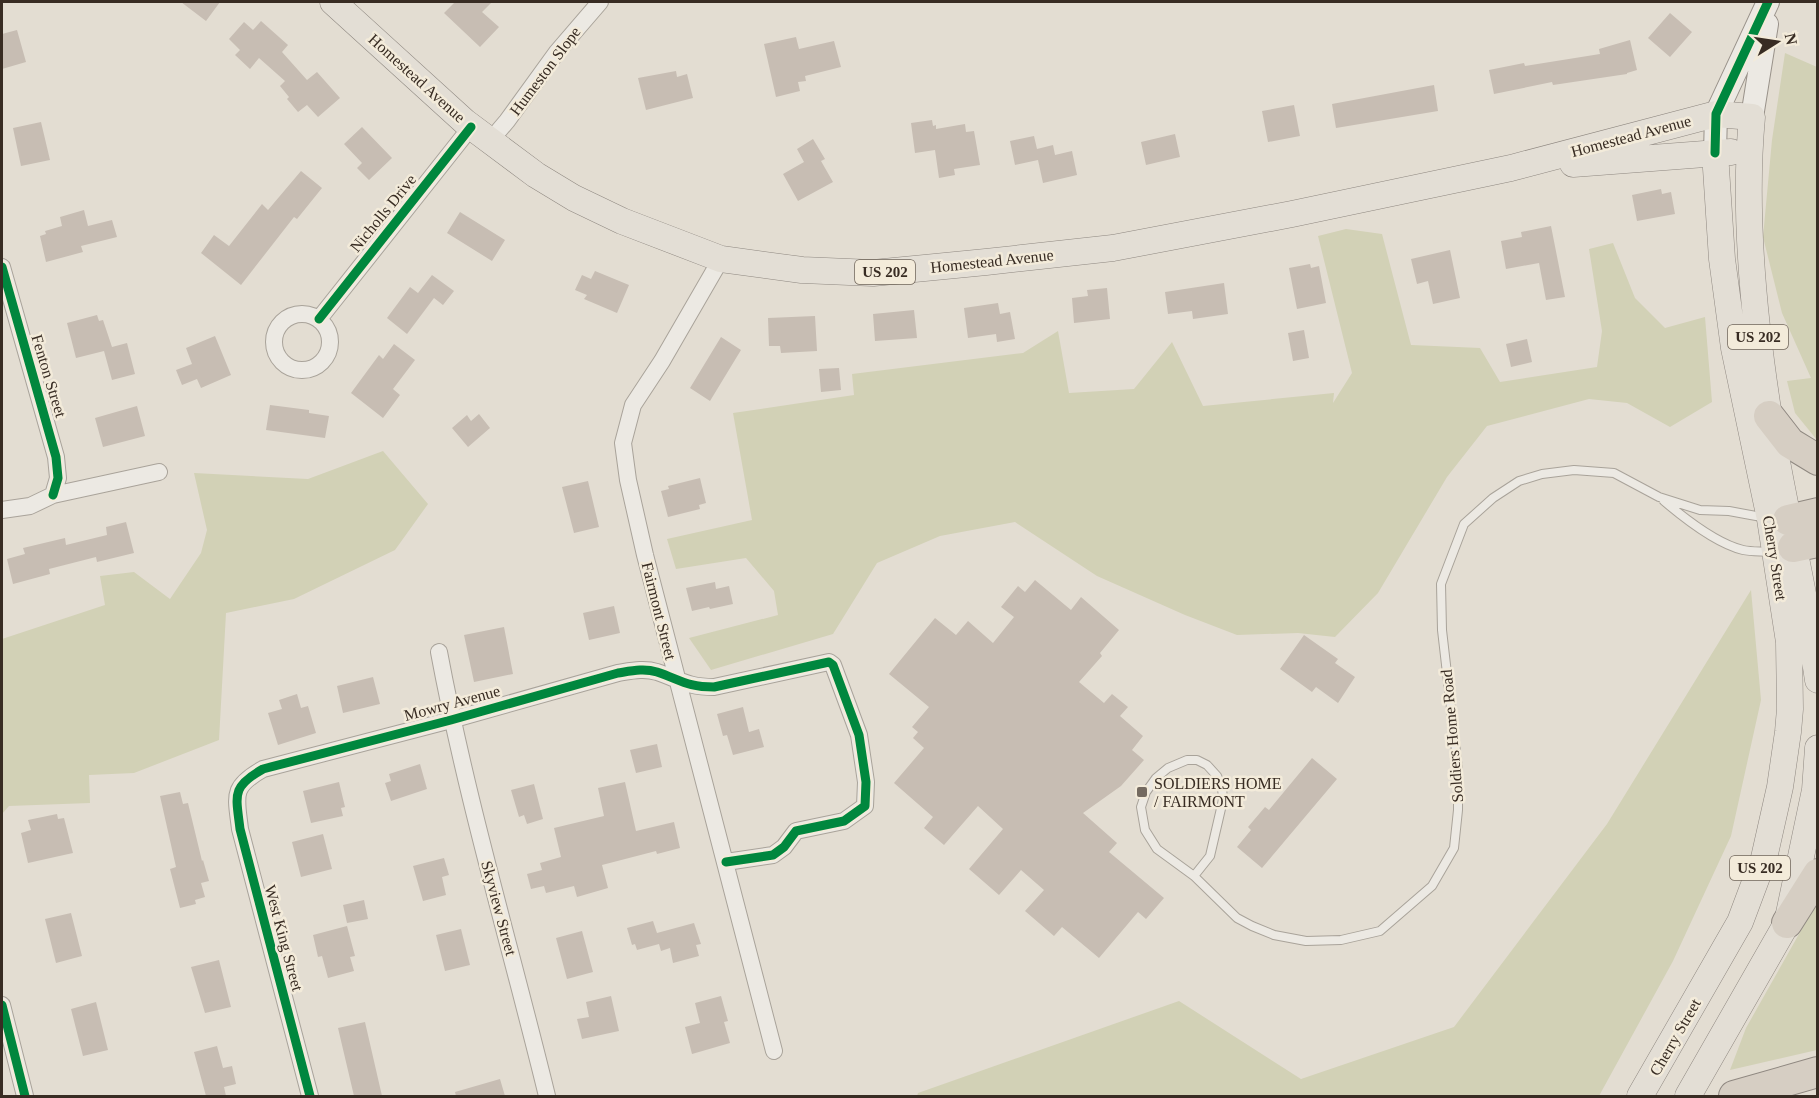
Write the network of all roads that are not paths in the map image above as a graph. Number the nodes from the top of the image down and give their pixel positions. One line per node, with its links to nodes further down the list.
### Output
1 (333, 2): 6 (main road, Homestead Avenue / US 202)
2 (600, 2): 6 (street, Humeston Slope)
3 (1770, 2): 4 (street, Cherry Street); 5 (street, Cherry Street)
4 (1716, 114): 5 (main road, Homestead Avenue / US 202); 8 (street, Cherry Street); 9 (main road, Homestead Avenue / US 202)
5 (1752, 117): 7 (main road, Cherry Street)
6 (481, 134): 10 (main road, Homestead Avenue / US 202); 12 (street, Nicholls Drive)
7 (1749, 151): 8 (main road, Homestead Avenue); 13 (main road, Cherry Street / US 202)
8 (1715, 153): 9 (main road, Homestead Avenue / US 202); 20 (main road, Cherry Street / US 202)
9 (1511, 168): 10 (main road, Homestead Avenue / US 202)
10 (721, 259): 23 (street, Fairmont Street)
11 (3, 277): 16 (street, Fenton Street)
12 (319, 319)
13 (1769, 416): 14 (highway); 20 (main road, Cherry Street / US 202)
14 (1818, 460)
15 (159, 472): 16 (street)
16 (53, 495): 18 (street)
17 (1659, 497): 20 (lane, Soldiers Home Road); 20 (lane, Soldiers Home Road); 29 (lane, Soldiers Home Road)
18 (2, 510)
19 (1818, 513): 20 (highway)
20 (1789, 536): 22 (main road, Cherry Street / US 202); 37 (main road, Cherry Street / US 202)
21 (439, 652): 24 (street, Skyview Street)
22 (1818, 680)
23 (677, 681): 24 (street, Mowry Avenue); 27 (street, Fairmont Street); 27 (street)
24 (451, 720): 26 (street, Mowry Avenue); 36 (street, Skyview Street)
25 (1818, 748): 30 (main road, US 202)
26 (240, 787): 35 (street, West King Street)
27 (726, 862): 32 (street, Fairmont Street)
28 (1818, 874): 30 (highway)
29 (1194, 876): 29 (lane, Soldiers Home Road)
30 (1787, 923): 38 (main road, US 202)
31 (2, 1005): 34 (street)
32 (774, 1051)
33 (1818, 1072): 39 (highway)
34 (25, 1096)
35 (310, 1096)
36 (547, 1096)
37 (1641, 1096)
38 (1688, 1096)
39 (1734, 1096)

